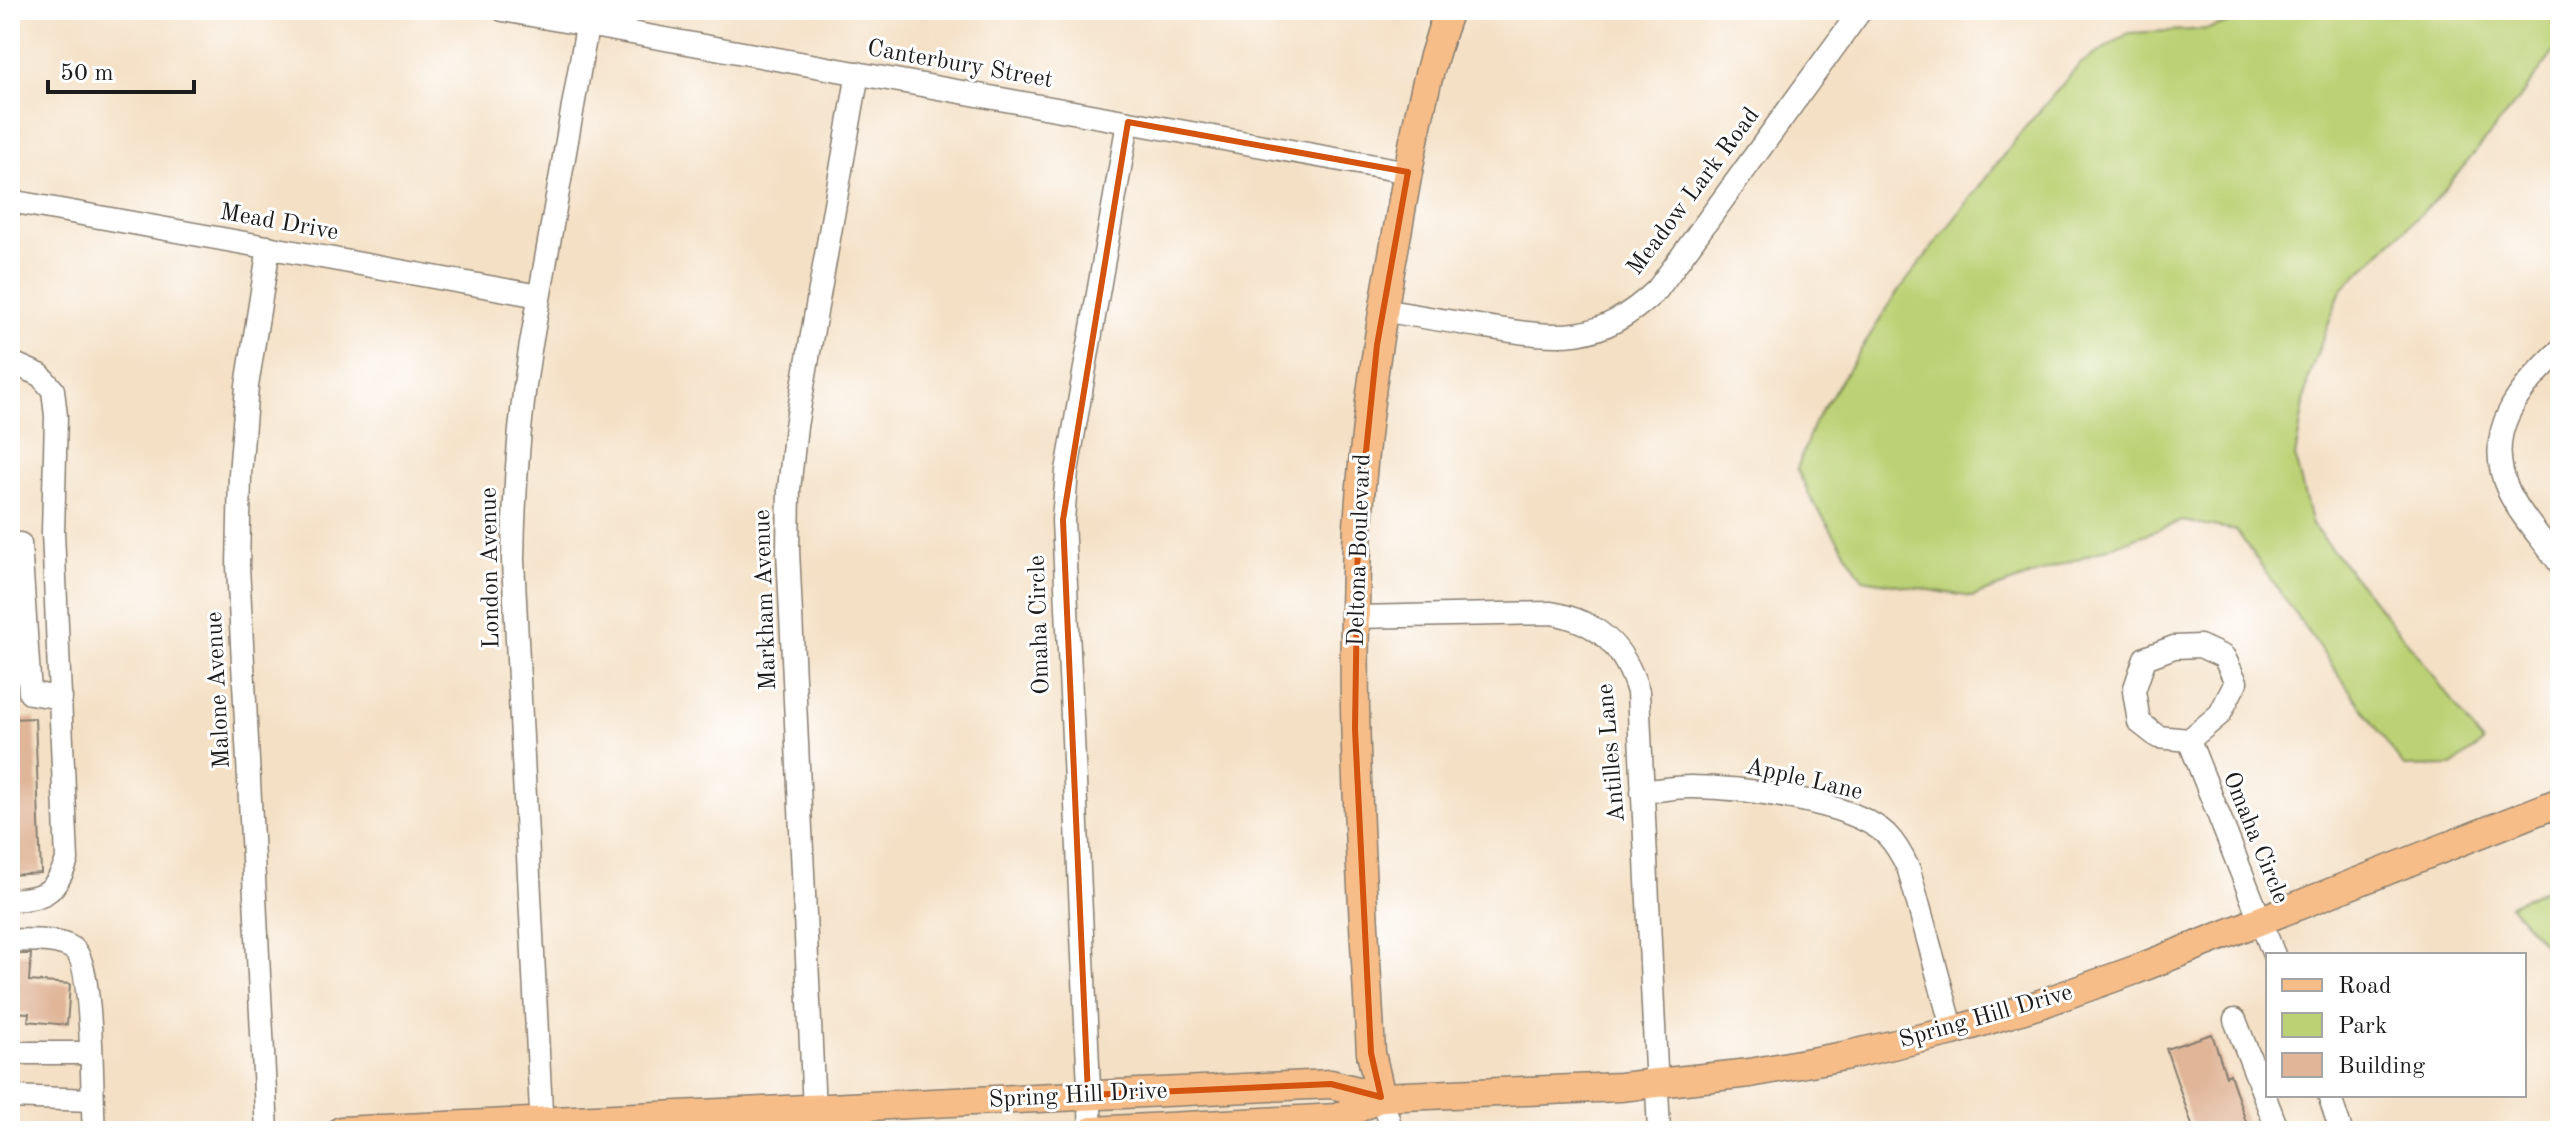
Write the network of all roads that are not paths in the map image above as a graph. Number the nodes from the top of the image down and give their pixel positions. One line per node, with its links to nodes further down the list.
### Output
1 (503, 10): 4 (street, Canterbury Street)
2 (1449, 10): 7 (main road, Deltona Boulevard)
3 (1861, 10): 11 (street, Meadow Lark Road)
4 (589, 18): 5 (street, Canterbury Street); 10 (street, London Avenue)
5 (858, 73): 6 (street, Canterbury Street); 36 (street, Markham Avenue)
6 (1128, 122): 7 (street, Canterbury Street); 31 (street, Omaha Circle)
7 (1408, 172): 11 (main road, Deltona Boulevard)
8 (10, 201): 9 (street, Mead Drive)
9 (269, 247): 10 (street, Mead Drive); 40 (street, Malone Avenue)
10 (539, 296): 37 (street, London Avenue)
11 (1382, 310): 17 (main road, Deltona Boulevard)
12 (2560, 350): 16 (street)
13 (10, 362): 14 (street)
14 (53, 532): 15 (street); 18 (street)
15 (15, 546): 18 (street)
16 (2560, 564)
17 (1356, 617): 20 (street, Antilles Lane); 33 (main road, Deltona Boulevard)
18 (61, 698): 22 (street)
19 (2189, 740): 19 (street); 23 (street, Omaha Circle)
20 (1642, 792): 27 (street, Apple Lane); 30 (street, Antilles Lane)
21 (2560, 802): 23 (main road, Spring Hill Drive)
22 (10, 900)
23 (2260, 921): 25 (street, Omaha Circle); 27 (main road, Spring Hill Drive)
24 (10, 940): 29 (street)
25 (2273, 953)
26 (2235, 1020): 45 (street)
27 (1953, 1031): 30 (main road, Spring Hill Drive)
28 (10, 1053): 29 (street)
29 (90, 1053): 35 (street)
30 (1657, 1084): 33 (main road, Spring Hill Drive); 44 (street, Antilles Lane)
31 (1088, 1095): 33 (main road, Spring Hill Drive); 36 (main road, Spring Hill Drive); 42 (street, Omaha Circle)
32 (10, 1097): 35 (street)
33 (1381, 1097): 38 (main road, Spring Hill Drive); 43 (street)
34 (2330, 1097): 46 (street)
35 (91, 1100): 39 (street)
36 (815, 1119): 37 (main road, Spring Hill Drive)
37 (541, 1126): 41 (main road, Spring Hill Drive)
38 (1256, 1126): 42 (main road, Spring Hill Drive)
39 (94, 1131)
40 (267, 1131)
41 (341, 1131)
42 (1092, 1131)
43 (1392, 1131)
44 (1659, 1131)
45 (2278, 1131)
46 (2341, 1131)

